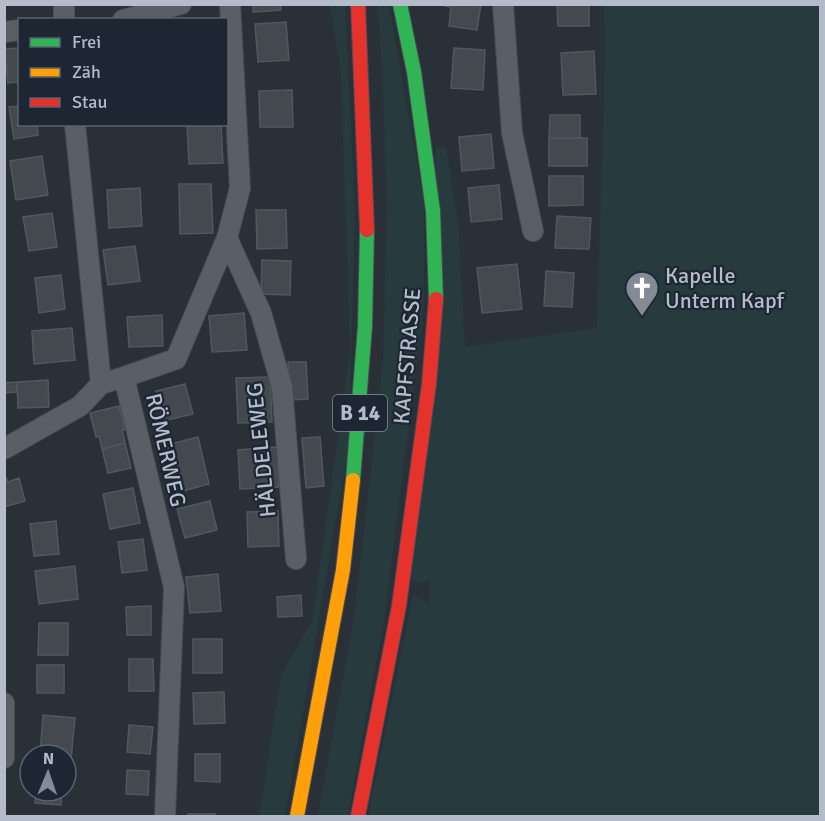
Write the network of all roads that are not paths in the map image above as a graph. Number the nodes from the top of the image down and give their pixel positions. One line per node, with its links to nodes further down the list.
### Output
1 (181, 4): 6 (street)
2 (230, 4): 9 (street)
3 (358, 4): 17 (street, B 14)
4 (400, 4): 18 (street, KAPFSTRASSE)
5 (503, 4): 8 (street)
6 (130, 18)
7 (75, 126): 11 (street)
8 (533, 231)
9 (227, 238): 10 (street); 13 (street, HÄLDELEWEG)
10 (124, 377): 11 (street, RÖMERWEG); 16 (street, RÖMERWEG)
11 (101, 384): 12 (street)
12 (4, 449)
13 (296, 559)
14 (4, 703): 15 (street)
15 (4, 758)
16 (165, 816)
17 (297, 816)
18 (358, 816)

